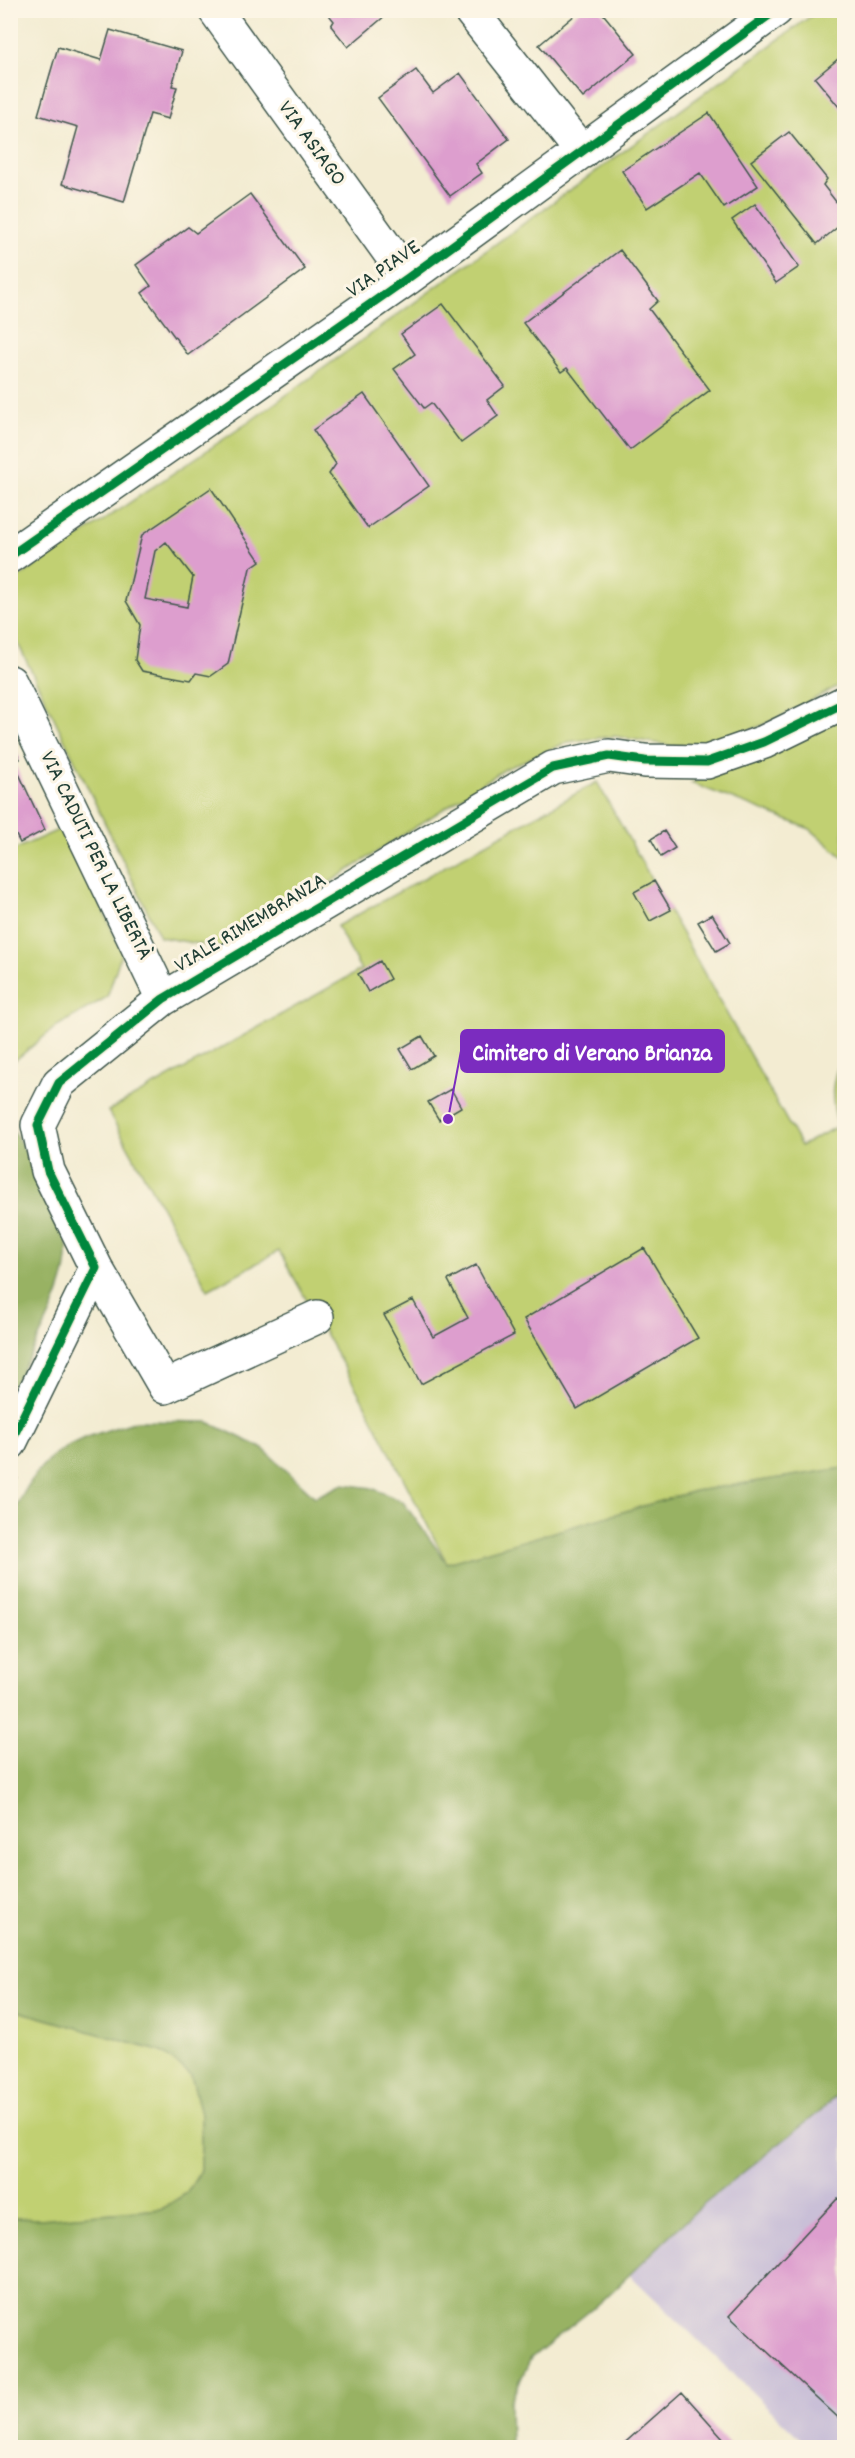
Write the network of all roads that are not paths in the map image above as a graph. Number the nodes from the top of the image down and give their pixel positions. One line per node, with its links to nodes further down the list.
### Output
1 (215, 10): 5 (street, VIA ASIAGO)
2 (470, 10): 4 (street)
3 (776, 10): 4 (street, VIA PIAVE)
4 (582, 152): 5 (street, VIA PIAVE)
5 (408, 278): 6 (street, VIA PIAVE)
6 (10, 555)
7 (10, 682): 9 (street, VIA CADUTI PER LA LIBERTÀ)
8 (844, 703): 9 (street, VIALE RIMEMBRANZA)
9 (163, 999): 10 (street, VIALE RIMEMBRANZA)
10 (96, 1268): 11 (street, VIALE RIMEMBRANZA); 12 (street)
11 (317, 1317)
12 (10, 1443)

